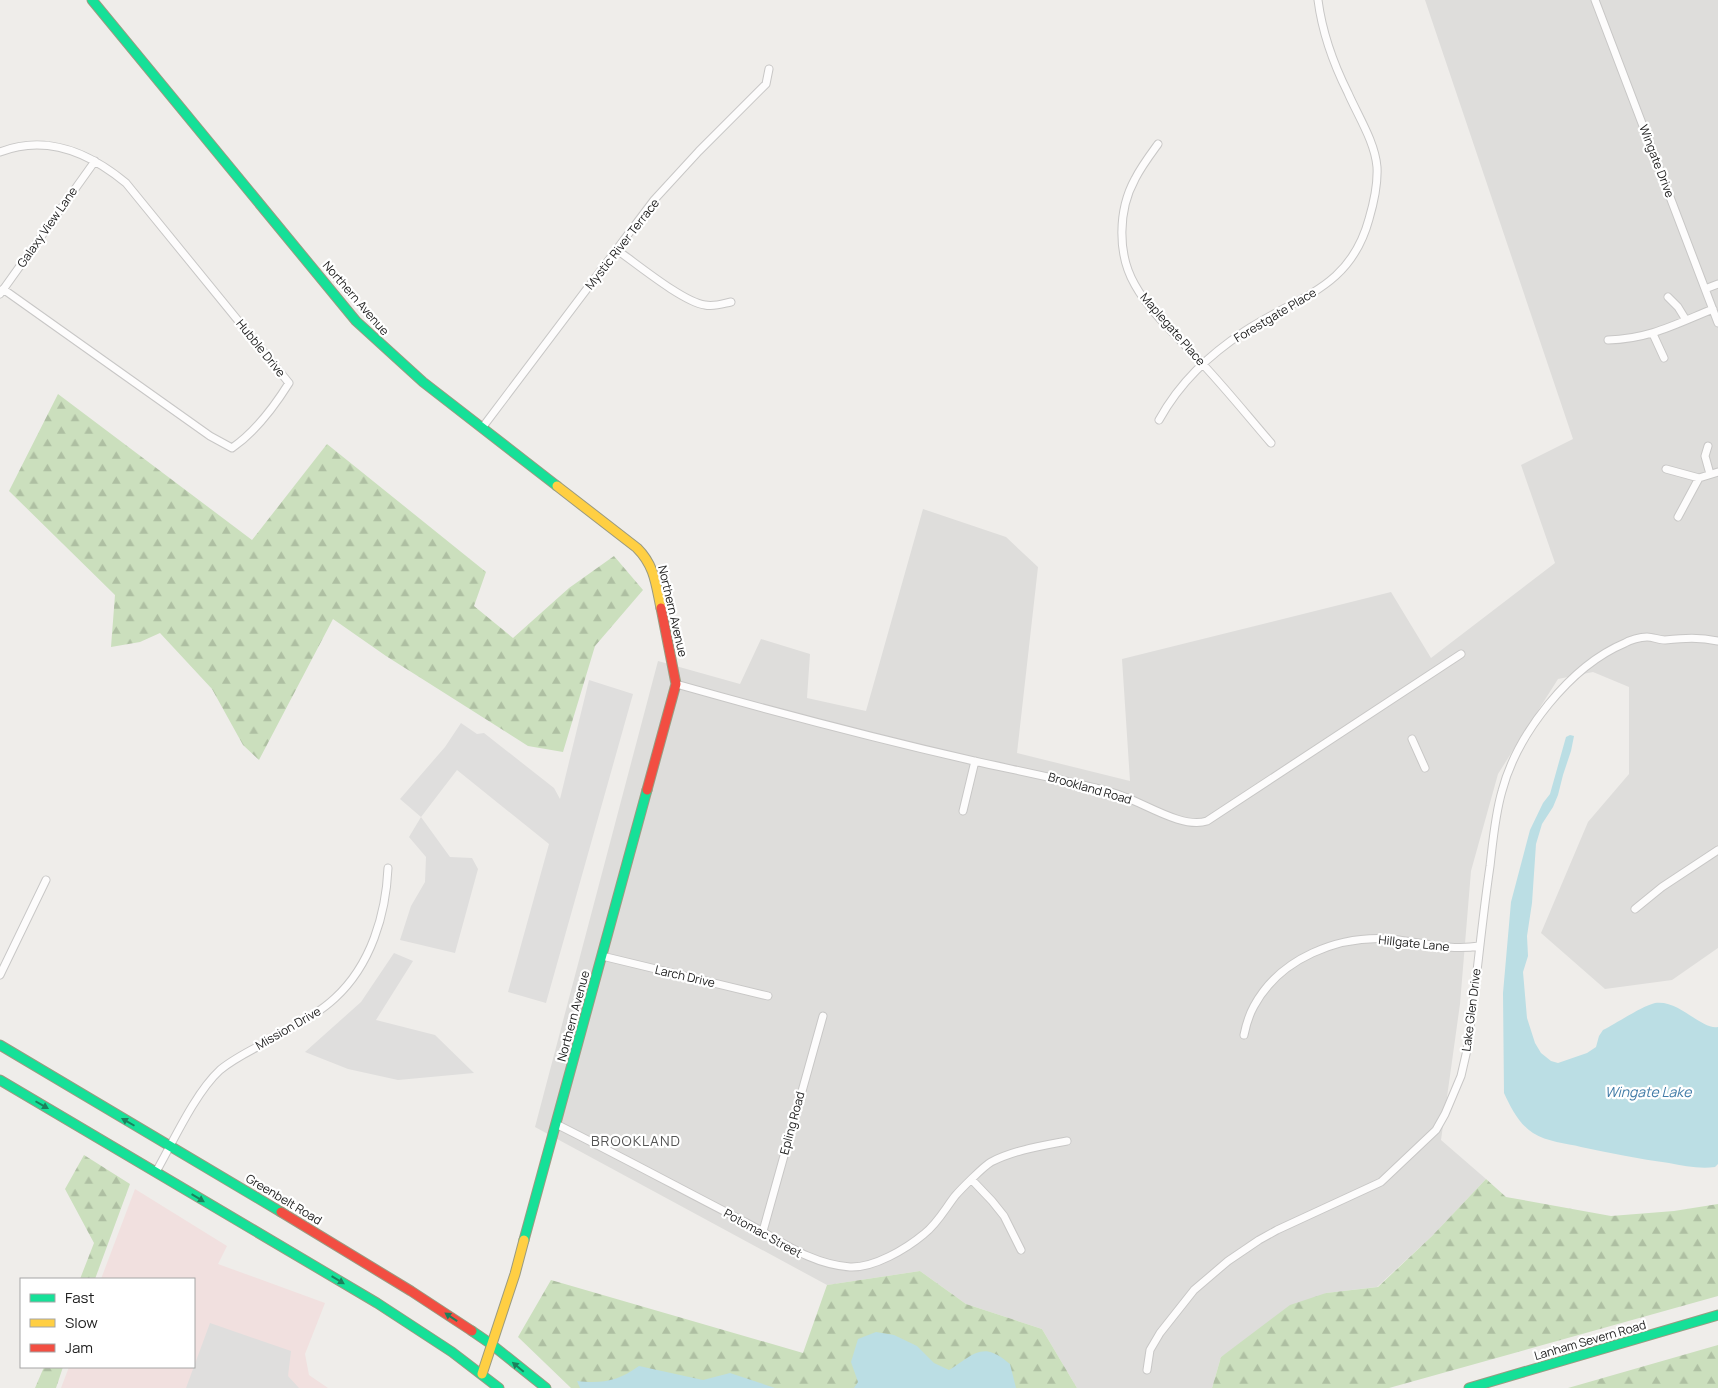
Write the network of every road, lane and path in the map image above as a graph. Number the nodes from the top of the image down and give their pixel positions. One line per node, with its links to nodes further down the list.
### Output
1 (92, 0): 22 (street, Northern Avenue)
2 (1318, 0): 20 (street, Forestgate Place)
3 (1595, 0): 10 (street, Wingate Drive)
4 (769, 69): 8 (street, Mystic River Terrace)
5 (1158, 144): 20 (street, Maplegate Place)
6 (0, 152): 7 (street, Hubble Drive)
7 (95, 161): 11 (street, Galaxy View Lane); 11 (street, Hubble Drive)
8 (617, 250): 13 (street); 22 (street, Mystic River Terrace)
9 (1718, 284): 10 (street)
10 (1705, 289): 14 (street, Wingate Drive)
11 (2, 292)
12 (1668, 297): 15 (street)
13 (731, 302)
14 (1713, 309): 15 (street); 16 (street, Wingate Drive)
15 (1686, 320): 17 (street)
16 (1718, 323)
17 (1653, 334): 18 (street); 19 (street)
18 (1608, 340)
19 (1664, 358)
20 (1202, 363): 21 (street, Forestgate Place); 23 (street, Maplegate Place)
21 (1159, 420)
22 (482, 428): 31 (street, Northern Avenue)
23 (1271, 443)
24 (1708, 446): 26 (street)
25 (1666, 469): 27 (street)
26 (1716, 474): 27 (street)
27 (1699, 478): 28 (street)
28 (1678, 517)
29 (1718, 641): 40 (street, Lake Glen Drive)
30 (1461, 654): 33 (street, Brookland Road)
31 (676, 684): 33 (street, Brookland Road); 41 (street, Northern Avenue)
32 (1412, 739): 34 (street)
33 (975, 761): 35 (street)
34 (1425, 768)
35 (963, 811)
36 (1718, 850): 39 (street)
37 (388, 868): 50 (street, Mission Drive)
38 (46, 880): 42 (street)
39 (1635, 909)
40 (1479, 946): 45 (street, Hillgate Lane); 57 (street, Lake Glen Drive)
41 (602, 956): 43 (street, Larch Drive); 48 (street, Northern Avenue)
42 (0, 975)
43 (768, 996)
44 (823, 1016): 53 (street, Epling Road)
45 (1244, 1035)
46 (0, 1045): 50 (street, Greenbelt Road, one-way to 46)
47 (0, 1080): 51 (street, one-way to 51)
48 (556, 1124): 53 (street, Potomac Street); 56 (street, Northern Avenue)
49 (1067, 1141): 52 (street, Potomac Street)
50 (170, 1146): 51 (street, Mission Drive); 56 (street, Greenbelt Road, one-way to 50)
51 (156, 1172): 58 (street, one-way to 58)
52 (972, 1180): 53 (street, Potomac Street); 54 (street)
53 (763, 1231)
54 (1021, 1250)
55 (1718, 1315): 61 (street, Lanham Severn Road)
56 (491, 1344): 58 (street, Northern Avenue); 60 (street, Greenbelt Road, one-way to 56)
57 (1147, 1370)
58 (482, 1374): 59 (street)
59 (499, 1388)
60 (546, 1388)
61 (1469, 1388)

